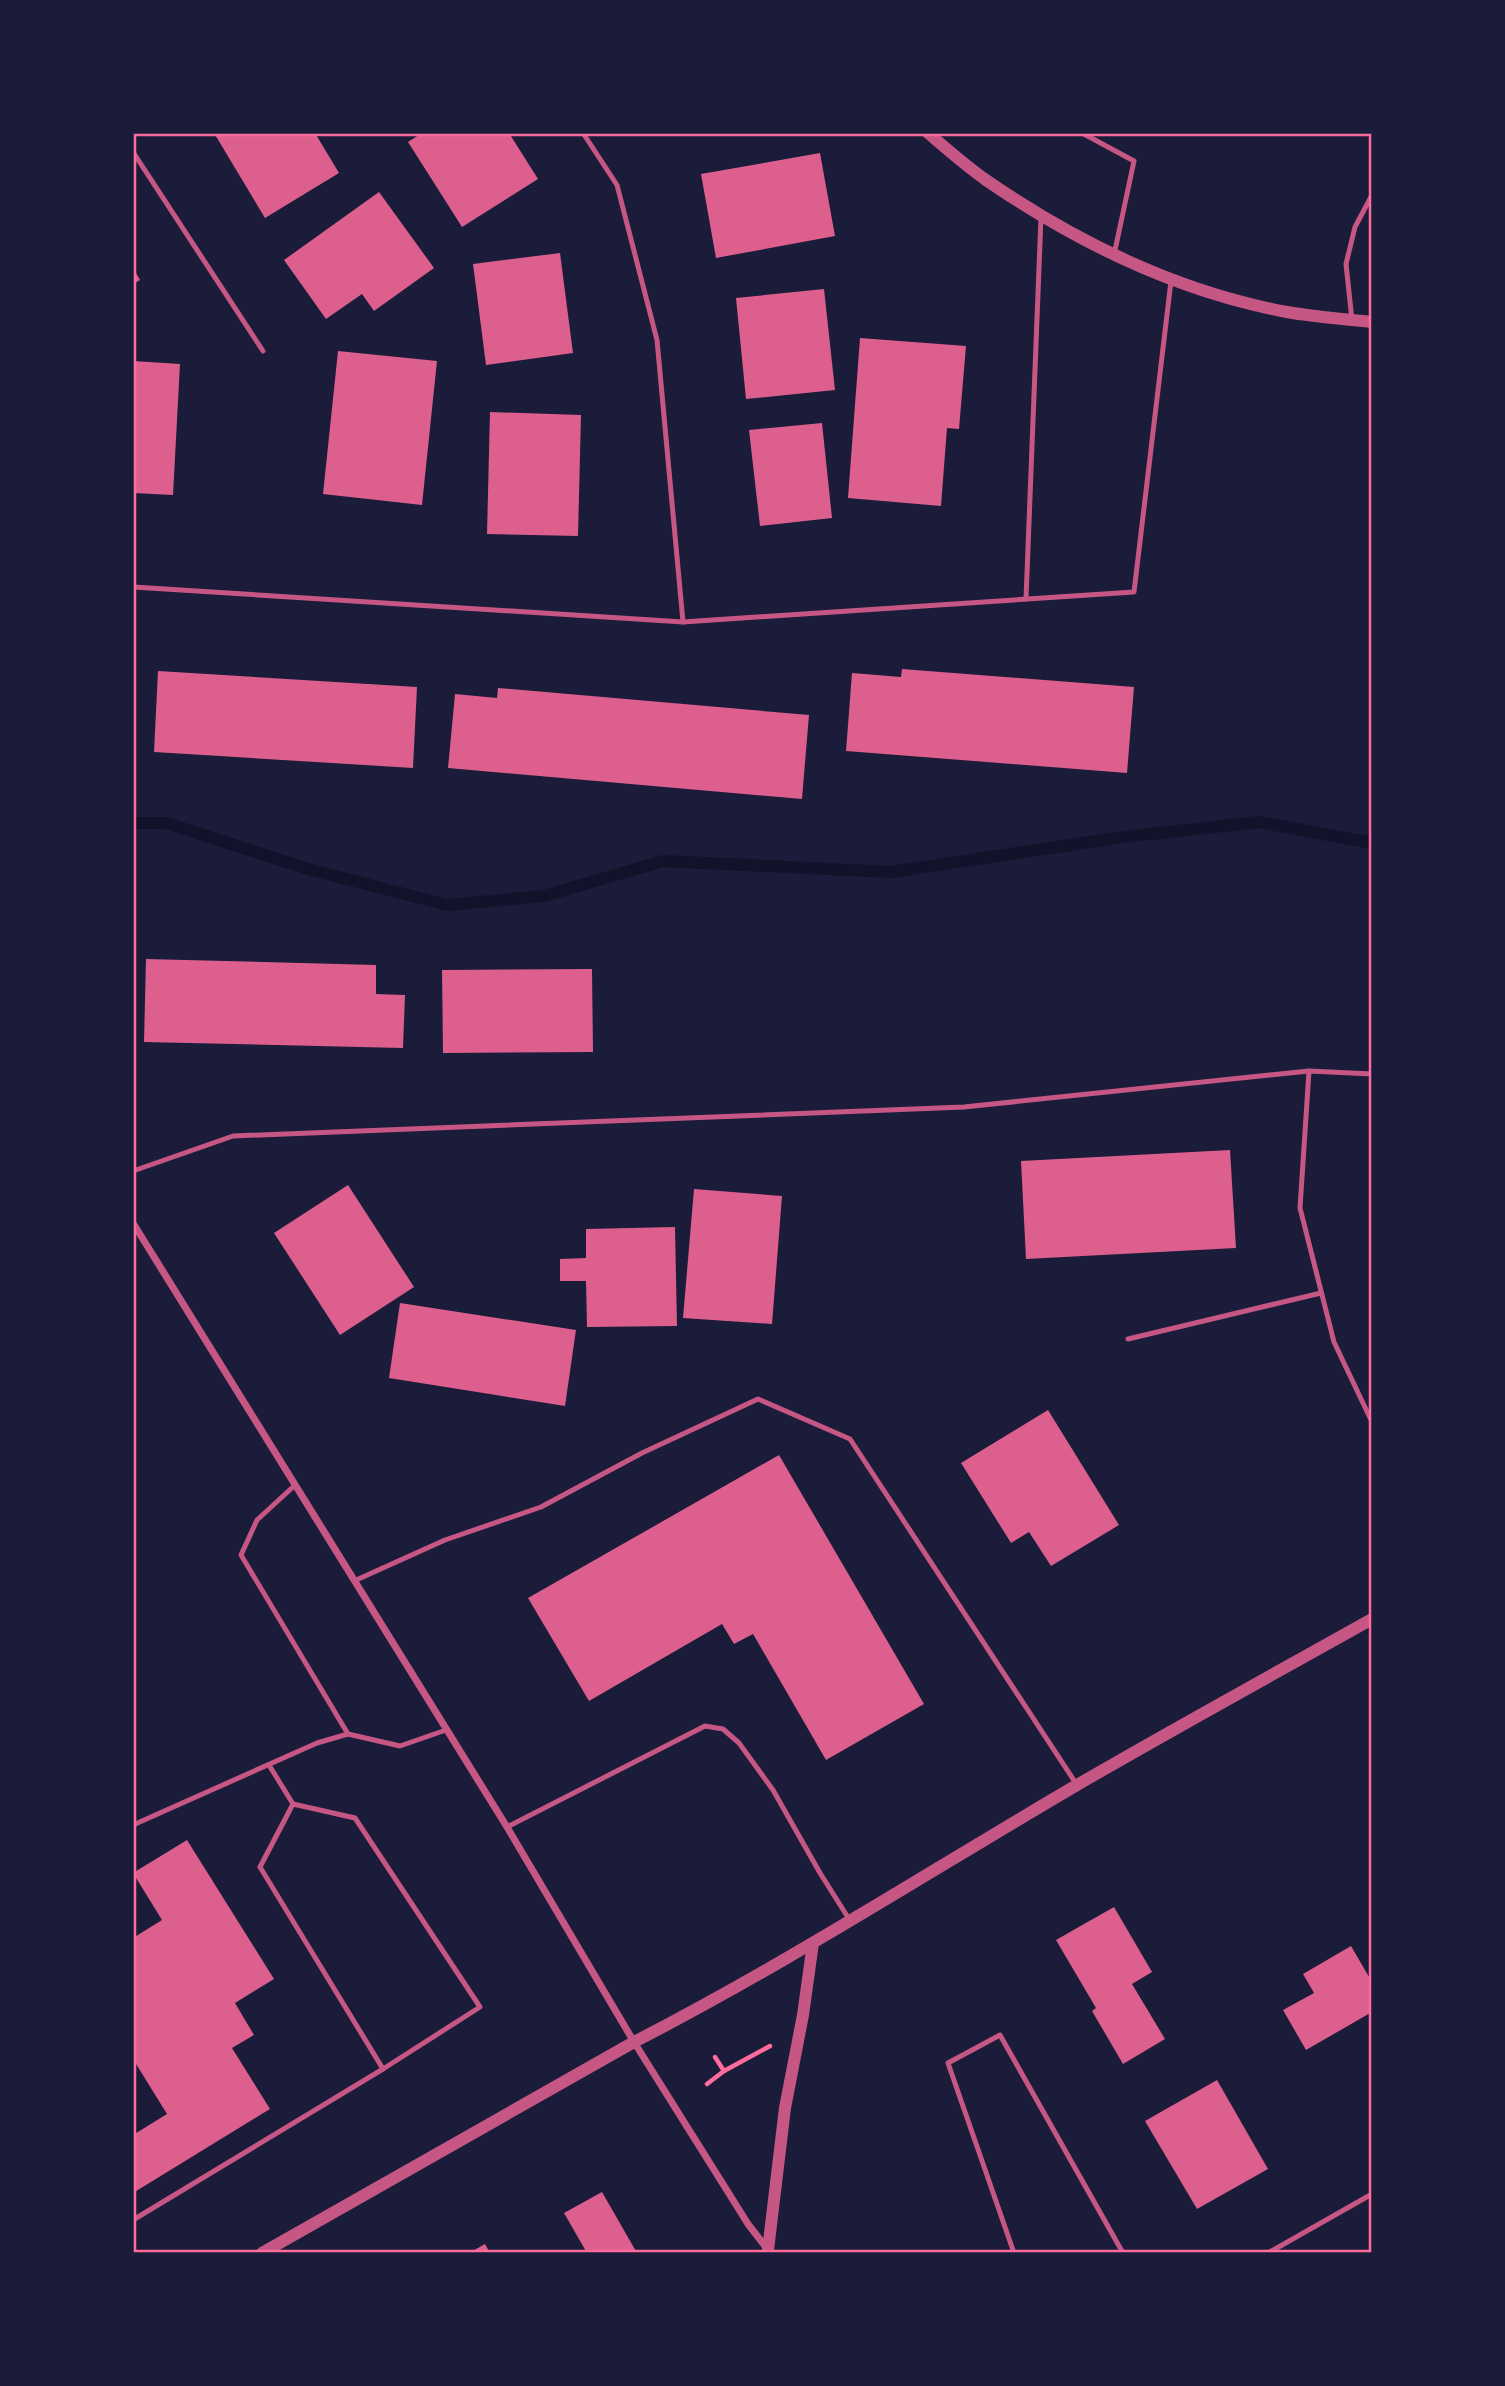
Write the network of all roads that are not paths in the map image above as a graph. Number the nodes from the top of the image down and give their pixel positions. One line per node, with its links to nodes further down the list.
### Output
1 (583, 133): 14 (lane)
2 (928, 133): 6 (street)
3 (1082, 133): 7 (lane)
4 (133, 152): 11 (lane)
5 (1372, 195): 9 (lane)
6 (1041, 215): 7 (street); 13 (lane)
7 (1114, 255): 8 (street)
8 (1172, 278): 9 (street); 13 (lane)
9 (1352, 320): 10 (street)
10 (1372, 322)
11 (263, 351)
12 (133, 587): 14 (lane)
13 (1026, 599): 14 (lane)
14 (683, 622)
15 (1309, 1071): 16 (lane); 17 (lane); 19 (lane)
16 (1372, 1074)
17 (133, 1171)
18 (133, 1223): 22 (street)
19 (1321, 1293): 20 (lane); 21 (lane)
20 (1128, 1339)
21 (1372, 1422)
22 (294, 1486): 23 (street); 26 (lane)
23 (354, 1581): 25 (street); 28 (lane)
24 (1372, 1619): 28 (street)
25 (446, 1730): 26 (lane); 31 (street)
26 (348, 1734): 27 (lane)
27 (269, 1765): 29 (lane); 30 (lane)
28 (1077, 1785): 32 (street)
29 (293, 1804): 35 (lane); 35 (lane)
30 (133, 1825)
31 (507, 1827): 32 (lane); 34 (street)
32 (851, 1921): 33 (street)
33 (813, 1943): 34 (street); 39 (street)
34 (634, 2042): 38 (street); 39 (street)
35 (383, 2069): 37 (lane)
36 (1372, 2194): 43 (lane)
37 (133, 2220)
38 (278, 2248): 40 (street)
39 (769, 2251)
40 (262, 2253)
41 (1014, 2253): 42 (lane)
42 (1123, 2253)
43 (1268, 2253)

